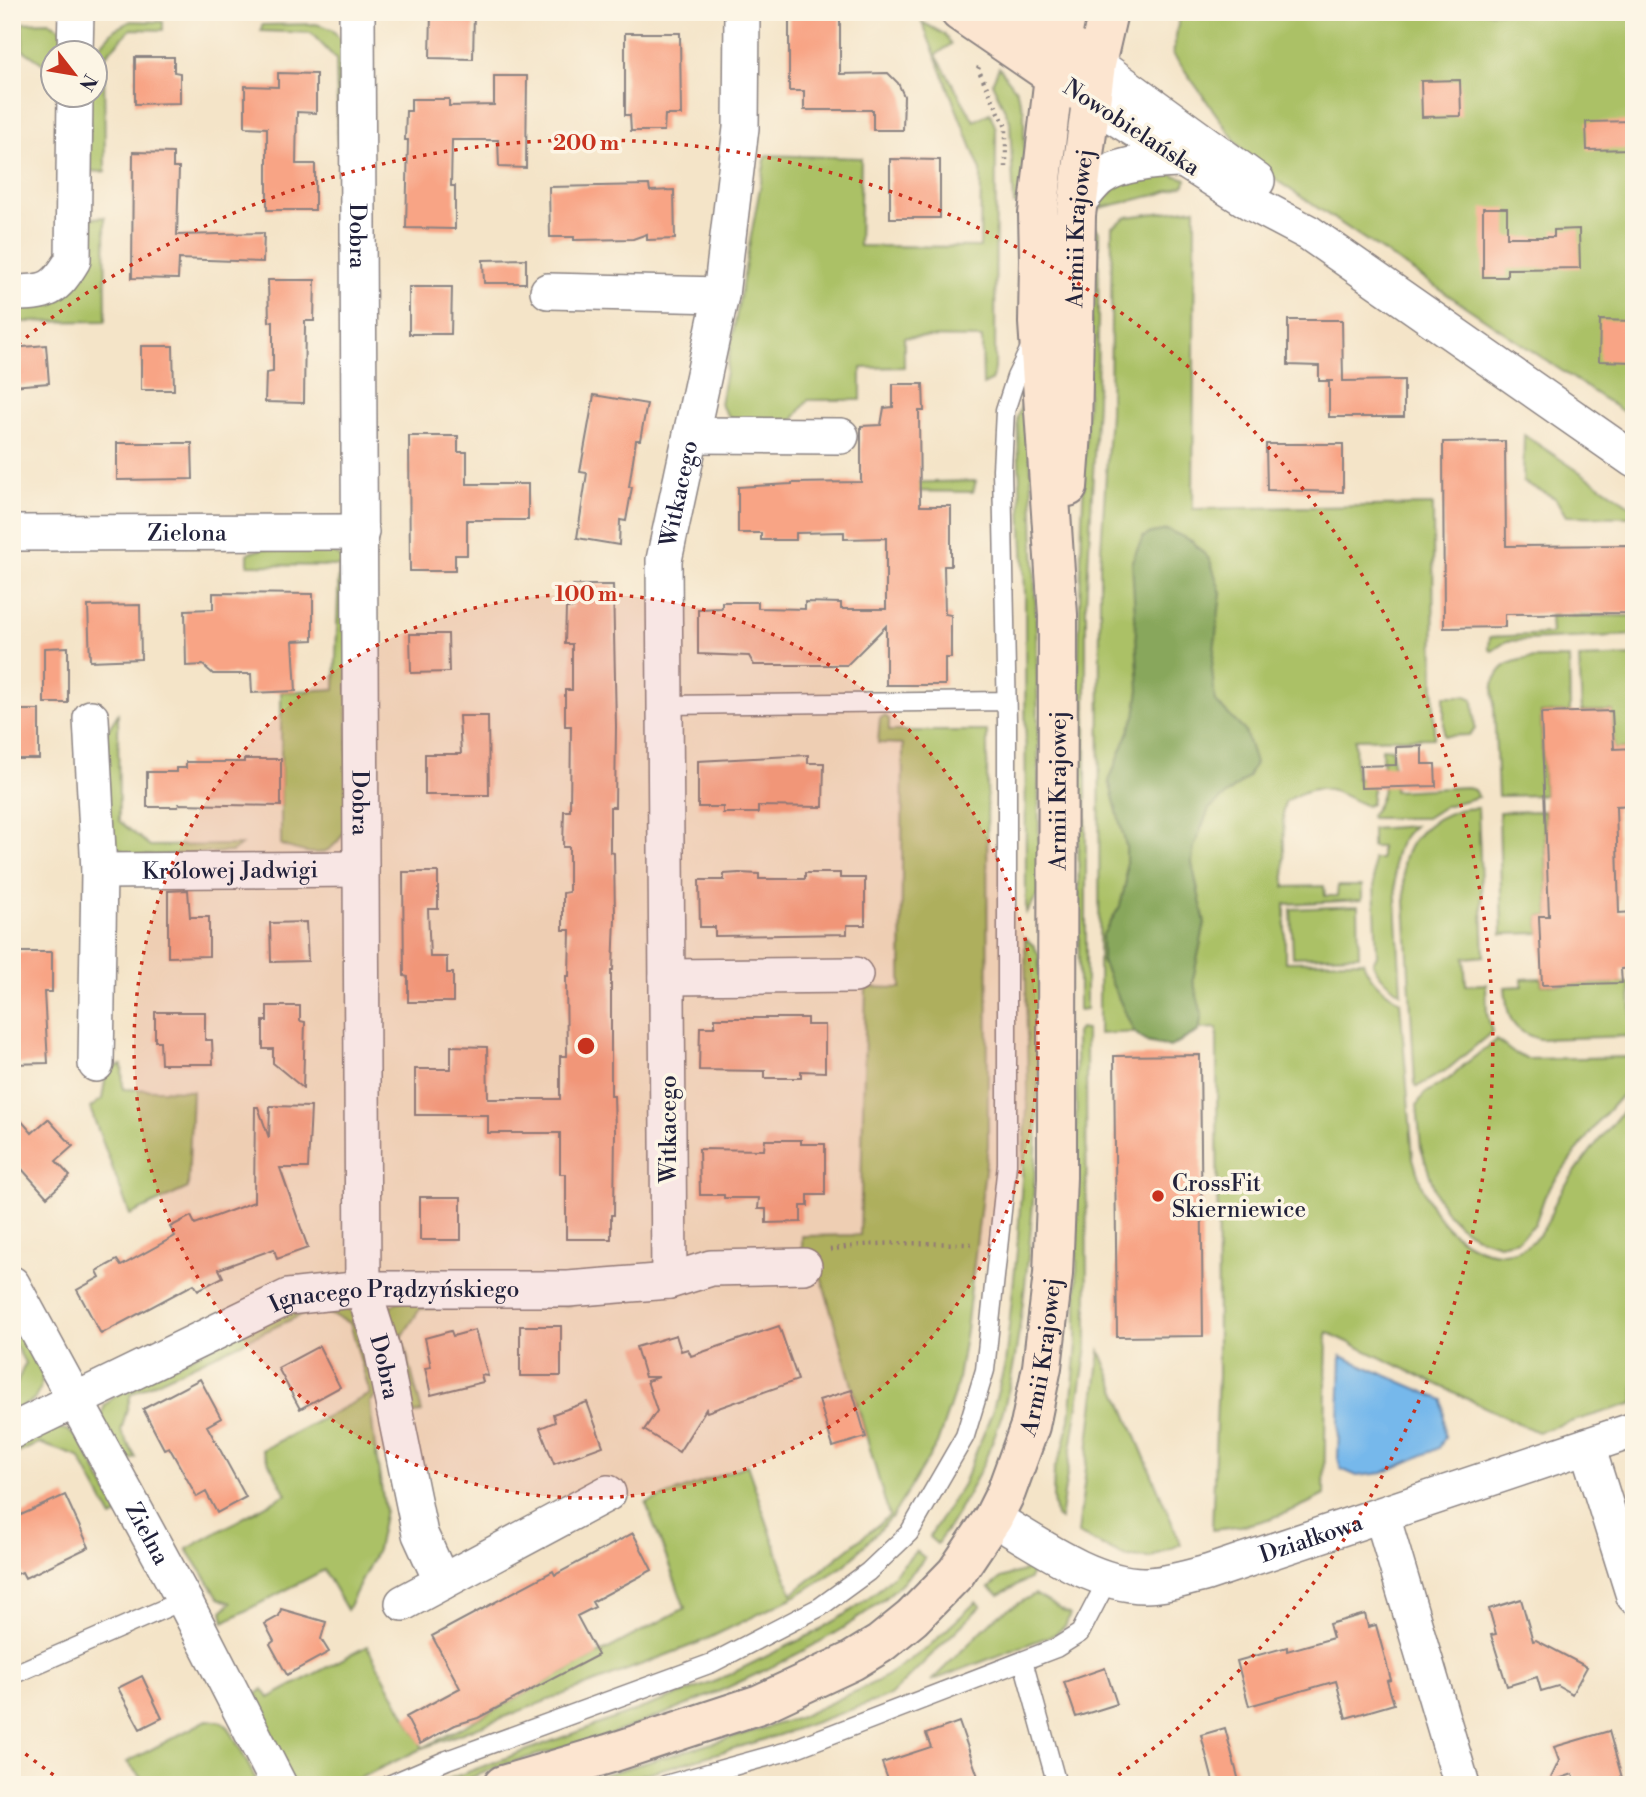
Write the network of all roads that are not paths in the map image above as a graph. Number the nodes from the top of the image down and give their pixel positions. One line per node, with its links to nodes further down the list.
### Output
1 (76, 12): 7 (street)
2 (357, 12): 22 (street, Dobra)
3 (742, 12): 17 (street, Witkacego)
4 (960, 12): 8 (street, Nowobielańska)
5 (1015, 12): 8 (street, Nowobielańska)
6 (1108, 12): 9 (street, Armii Krajowej)
7 (75, 38)
8 (1061, 43): 9 (street, Nowobielańska); 10 (street, Nowobielańska); 18 (street, Armii Krajowej)
9 (1096, 64): 10 (street, Armii Krajowej); 14 (street, Nowobielańska)
10 (1091, 102): 12 (street, Nowobielańska); 13 (street, Armii Krajowej)
11 (75, 108): 16 (street)
12 (1183, 160): 13 (street); 14 (street, Nowobielańska)
13 (1077, 203): 24 (street, Armii Krajowej)
14 (1309, 233): 21 (street, Nowobielańska)
15 (548, 291): 17 (street)
16 (12, 293)
17 (721, 295): 19 (street, Witkacego)
18 (1038, 323): 24 (street, Armii Krajowej); 25 (lane)
19 (691, 435): 20 (street); 26 (street, Witkacego)
20 (841, 436)
21 (1634, 460)
22 (361, 532): 23 (street, Zielona); 28 (street, Dobra)
23 (12, 533)
24 (1058, 615): 43 (street, Armii Krajowej)
25 (1007, 701): 26 (lane); 52 (lane)
26 (665, 705): 31 (street, Witkacego)
27 (91, 718): 29 (street)
28 (361, 869): 29 (street, Królowej Jadwigi); 36 (street, Dobra)
29 (99, 871): 32 (street)
30 (855, 975): 31 (street)
31 (667, 977): 34 (street, Witkacego)
32 (96, 1064)
33 (798, 1266): 34 (street, Ignacego Prądzyńskiego)
34 (669, 1281): 36 (street, Ignacego Prądzyńskiego)
35 (12, 1284): 37 (street, Zielna)
36 (363, 1289): 37 (street, Ignacego Prądzyńskiego); 45 (street, Dobra)
37 (76, 1401): 39 (street, Ignacego Prądzyńskiego); 47 (street, Zielna)
38 (1634, 1430): 40 (street, Działkowa)
39 (12, 1431)
40 (1587, 1446): 42 (street, Działkowa); 46 (street)
41 (608, 1493): 45 (street)
42 (1382, 1516): 44 (street, Działkowa); 56 (street)
43 (993, 1518): 44 (street, Działkowa); 53 (street, Armii Krajowej)
44 (1108, 1579): 49 (lane)
45 (442, 1582): 48 (street)
46 (1634, 1596)
47 (184, 1600): 50 (lane); 51 (street, Zielna)
48 (403, 1604)
49 (1023, 1661): 54 (lane); 55 (lane)
50 (12, 1675)
51 (279, 1785)
52 (389, 1785)
53 (503, 1785)
54 (665, 1785)
55 (1057, 1785)
56 (1462, 1785)

